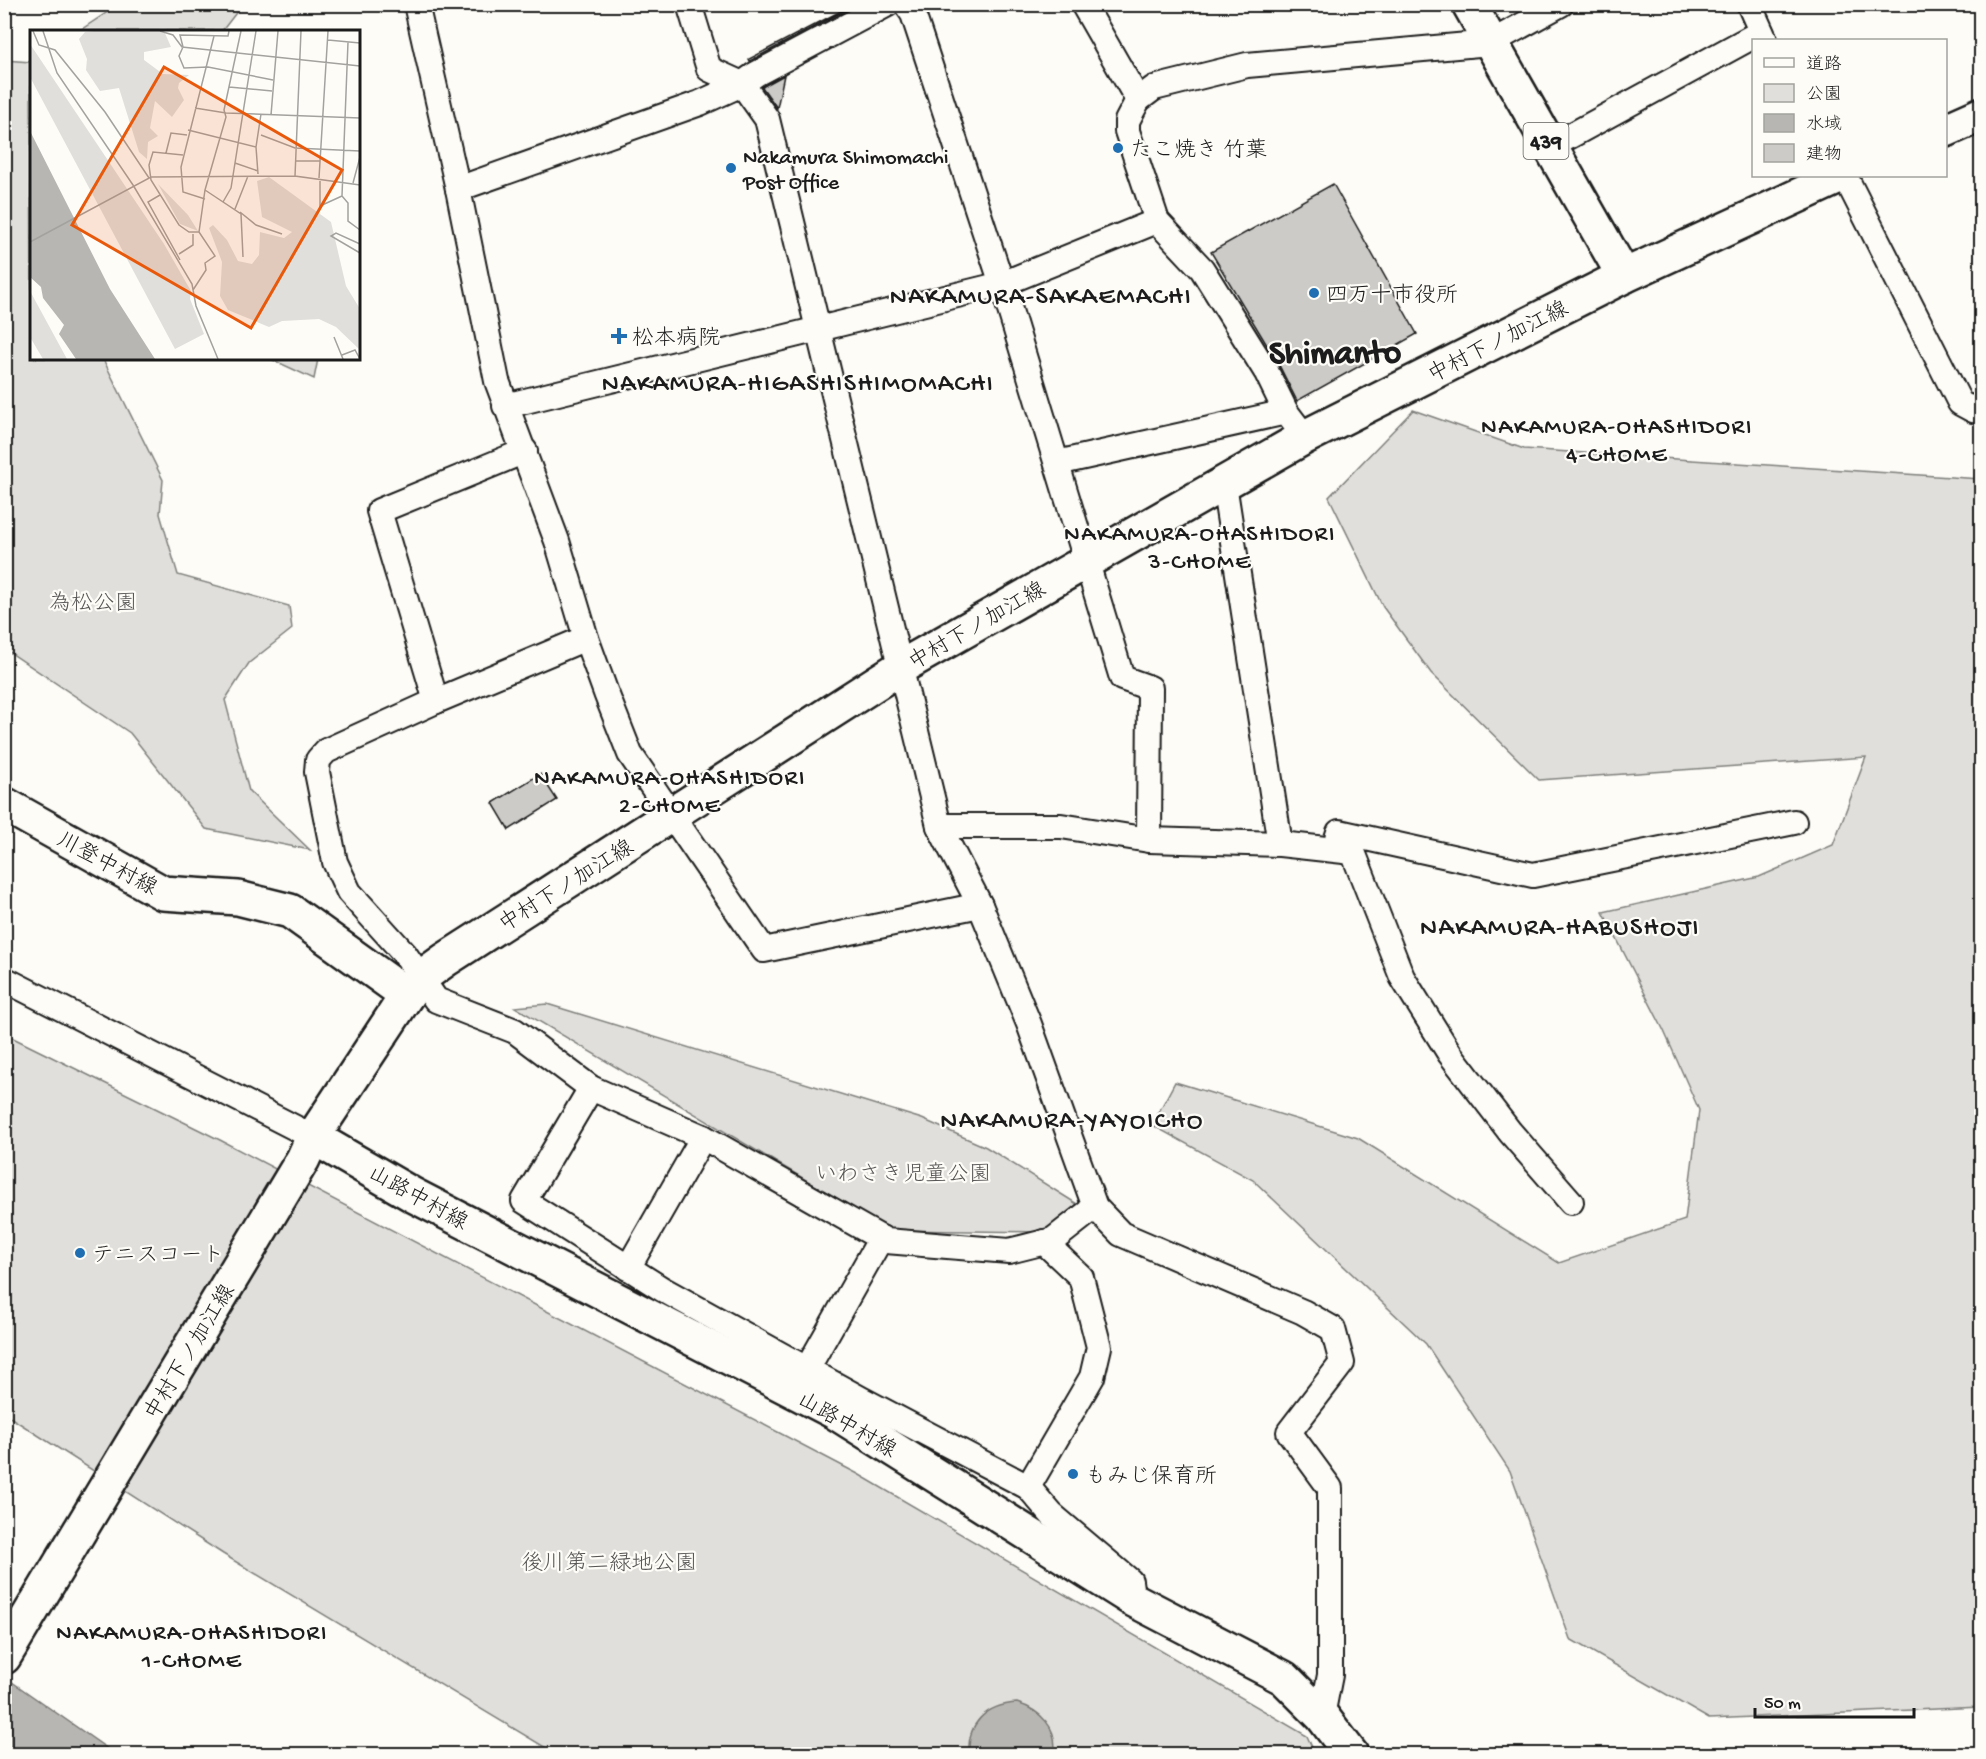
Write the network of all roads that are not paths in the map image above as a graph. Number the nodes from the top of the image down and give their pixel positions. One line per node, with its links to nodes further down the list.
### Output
1 (416, 4): 19 (street)
2 (689, 4): 12 (street)
3 (888, 4): 12 (street)
4 (906, 4): 22 (street)
5 (1083, 4): 13 (street)
6 (1469, 4): 11 (main road, 439)
7 (1561, 4): 11 (street)
8 (1749, 4): 9 (street)
9 (1763, 36)
10 (1752, 42): 16 (street)
11 (1490, 43): 13 (street); 16 (main road, 439)
12 (742, 84): 19 (street); 23 (street)
13 (1138, 100): 20 (street)
14 (1982, 114): 15 (main road)
15 (1947, 130)
16 (1550, 147): 21 (main road, 439)
17 (1836, 177): 21 (main road, 中村下ノ加江線)
18 (1839, 177): 24 (street)
19 (458, 189): 25 (street)
20 (1157, 221): 22 (street); 26 (street)
21 (1624, 276): 26 (main road, 中村下ノ加江線)
22 (1002, 284): 23 (street); 28 (street)
23 (819, 329): 25 (street); 32 (street)
24 (1982, 403)
25 (505, 406): 27 (street)
26 (1295, 424): 28 (street); 29 (main road, 中村下ノ加江線)
27 (525, 451): 31 (street); 33 (street)
28 (1057, 463): 30 (street)
29 (1224, 484): 30 (main road, 中村下ノ加江線); 39 (street)
30 (1085, 562): 32 (main road, 中村下ノ加江線); 38 (street)
31 (586, 638): 33 (street); 35 (street)
32 (901, 667): 35 (main road, 中村下ノ加江線); 37 (street)
33 (436, 701): 43 (street)
34 (4, 804): 43 (main road, 川登中村線)
35 (672, 816): 41 (street); 43 (main road, 中村下ノ加江線)
36 (1794, 822): 40 (street)
37 (939, 826): 38 (street); 41 (street)
38 (1149, 840): 39 (street)
39 (1280, 844): 40 (street)
40 (1334, 848): 47 (street)
41 (981, 905): 48 (street)
42 (4, 979): 46 (street)
43 (413, 987): 44 (street); 46 (main road, 中村下ノ加江線)
44 (591, 1088): 45 (street); 51 (street)
45 (703, 1137): 49 (street); 51 (street)
46 (308, 1148): 54 (main road, 山路中村線); 55 (main road, 中村下ノ加江線)
47 (1571, 1202)
48 (1095, 1207): 50 (street); 56 (street)
49 (881, 1238): 50 (street); 52 (street)
50 (1044, 1242): 53 (street)
51 (628, 1268): 52 (street)
52 (807, 1369): 53 (street)
53 (1028, 1486): 54 (street)
54 (1132, 1599): 56 (main road, 山路中村線)
55 (4, 1658)
56 (1322, 1716): 57 (main road, 山路中村線)
57 (1351, 1755)

